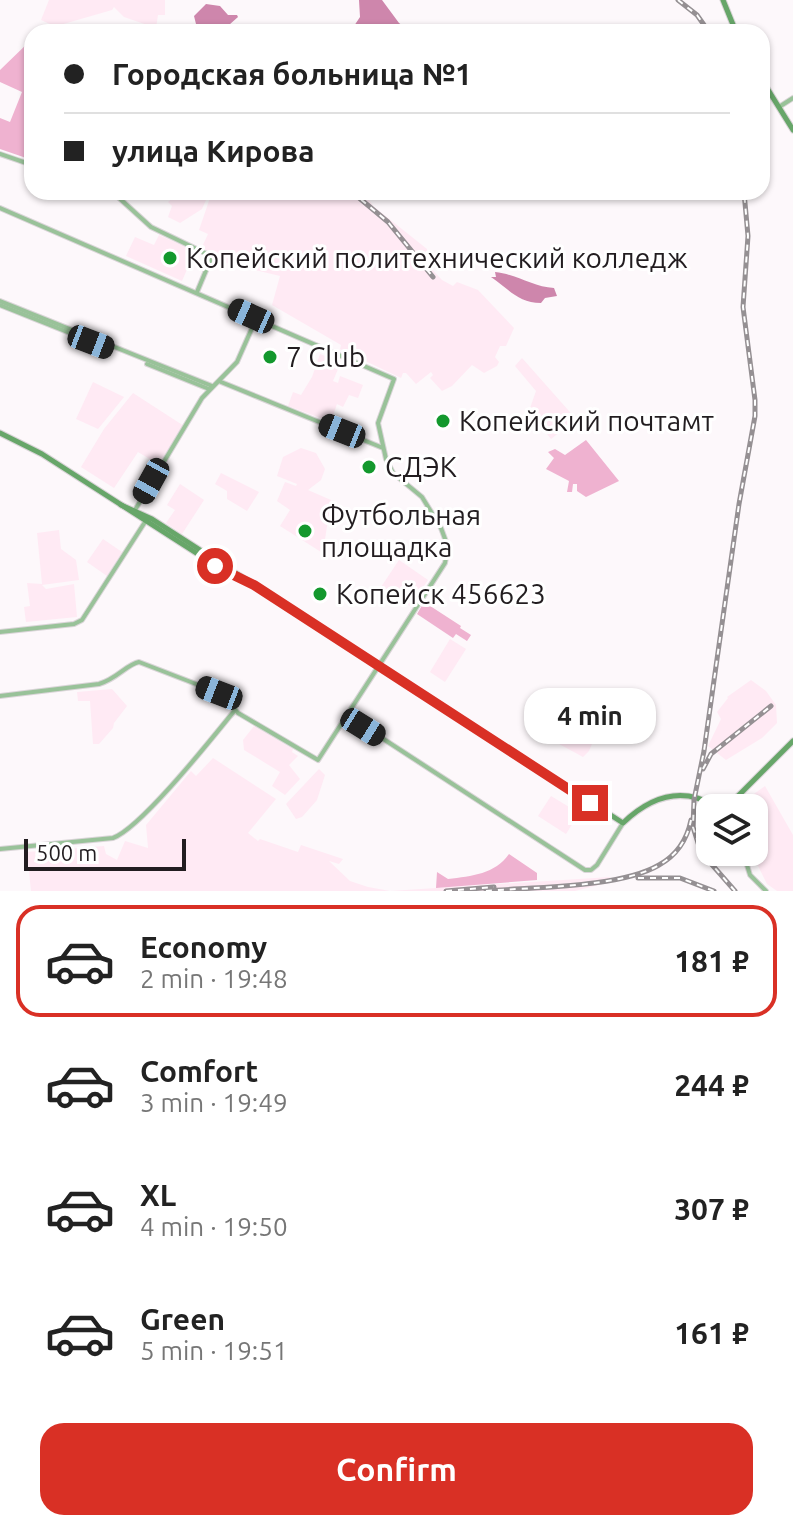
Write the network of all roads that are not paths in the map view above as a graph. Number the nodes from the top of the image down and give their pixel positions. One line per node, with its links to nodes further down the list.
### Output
1 (723, 0): 2 (main road)
2 (733, 24)
3 (770, 93): 5 (main road)
4 (793, 98): 5 (street)
5 (779, 107): 6 (main road)
6 (793, 130)
7 (0, 154): 8 (street)
8 (24, 162)
9 (121, 200): 11 (street)
10 (0, 208): 11 (street)
11 (197, 292): 13 (street)
12 (0, 303): 14 (street)
13 (256, 319): 15 (street); 22 (street)
14 (116, 350): 17 (street); 19 (street)
15 (228, 374): 16 (street); 18 (street)
16 (218, 382): 18 (street); 19 (street)
17 (197, 384): 19 (street); 20 (street)
18 (231, 385): 22 (street)
19 (211, 387): 20 (street)
20 (203, 397): 23 (street)
21 (0, 433): 23 (main road)
22 (383, 448): 26 (street)
23 (134, 512): 24 (main road)
24 (146, 519): 25 (street); 26 (main road)
25 (0, 632)
26 (378, 667): 29 (street); 33 (main road)
27 (0, 696): 28 (street)
28 (235, 710): 29 (street); 34 (street)
29 (347, 715): 33 (street)
30 (793, 741): 31 (main road)
31 (741, 794)
32 (696, 799): 33 (main road)
33 (623, 823)
34 (0, 849)
35 (747, 866): 36 (street)
36 (766, 891)

